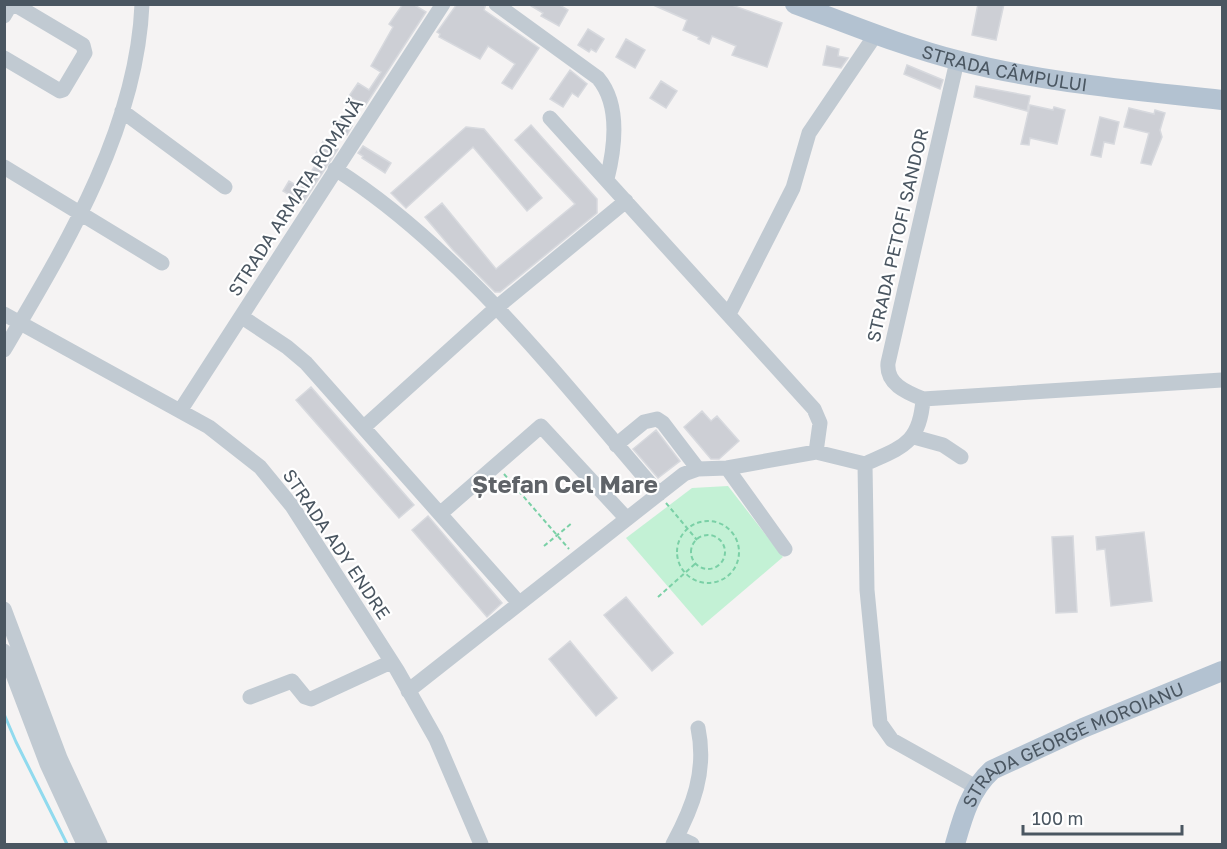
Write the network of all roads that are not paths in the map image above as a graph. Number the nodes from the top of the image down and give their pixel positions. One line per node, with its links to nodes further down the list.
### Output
1 (13, 4): 6 (street); 8 (street)
2 (142, 4): 11 (street)
3 (443, 4): 14 (street, STRADA ARMATA ROMÂNĂ)
4 (496, 4): 15 (street)
5 (795, 4): 7 (main road, STRADA CÂMPULUI)
6 (4, 16)
7 (876, 34): 9 (main road, STRADA CÂMPULUI); 22 (street)
8 (4, 58)
9 (957, 61): 10 (main road, STRADA CÂMPULUI); 27 (street, STRADA PETOFI SANDOR)
10 (1222, 100)
11 (122, 111): 16 (street); 18 (street)
12 (550, 118): 15 (street)
13 (4, 167): 18 (street)
14 (336, 169): 20 (street); 23 (street, STRADA ARMATA ROMÂNĂ)
15 (607, 179): 17 (street)
16 (225, 187)
17 (627, 201): 20 (street); 22 (street)
18 (80, 213): 19 (street); 24 (street)
19 (162, 263)
20 (496, 308): 29 (street); 31 (street)
21 (4, 314): 24 (street, STRADA ADY ENDRE)
22 (729, 314): 32 (street)
23 (242, 317): 28 (street, STRADA ARMATA ROMÂNĂ); 29 (street)
24 (20, 324): 25 (street); 28 (street, STRADA ADY ENDRE)
25 (4, 350)
26 (1222, 380): 27 (street)
27 (923, 399): 30 (street)
28 (180, 411): 44 (street, STRADA ADY ENDRE)
29 (364, 427): 38 (street)
30 (914, 437): 33 (street); 34 (street)
31 (616, 445): 36 (street); 37 (street)
32 (816, 452): 34 (street); 35 (street)
33 (962, 457)
34 (865, 464): 49 (street)
35 (727, 468): 36 (street); 40 (street)
36 (698, 469): 37 (street)
37 (659, 494): 39 (street)
38 (441, 513): 39 (street); 41 (street)
39 (627, 519): 41 (street)
40 (785, 549)
41 (519, 603): 46 (street)
42 (4, 609): 52 (street)
43 (4, 651): 51 (street)
44 (391, 662): 46 (street, STRADA ADY ENDRE); 47 (street)
45 (1222, 670): 49 (main road, STRADA GEORGE MOROIANU)
46 (408, 691): 53 (street, STRADA ADY ENDRE)
47 (250, 698)
48 (698, 728): 50 (street)
49 (976, 787): 55 (main road, STRADA GEORGE MOROIANU)
50 (675, 841): 54 (street)
51 (84, 844)
52 (100, 844)
53 (481, 844)
54 (692, 844)
55 (955, 844)

